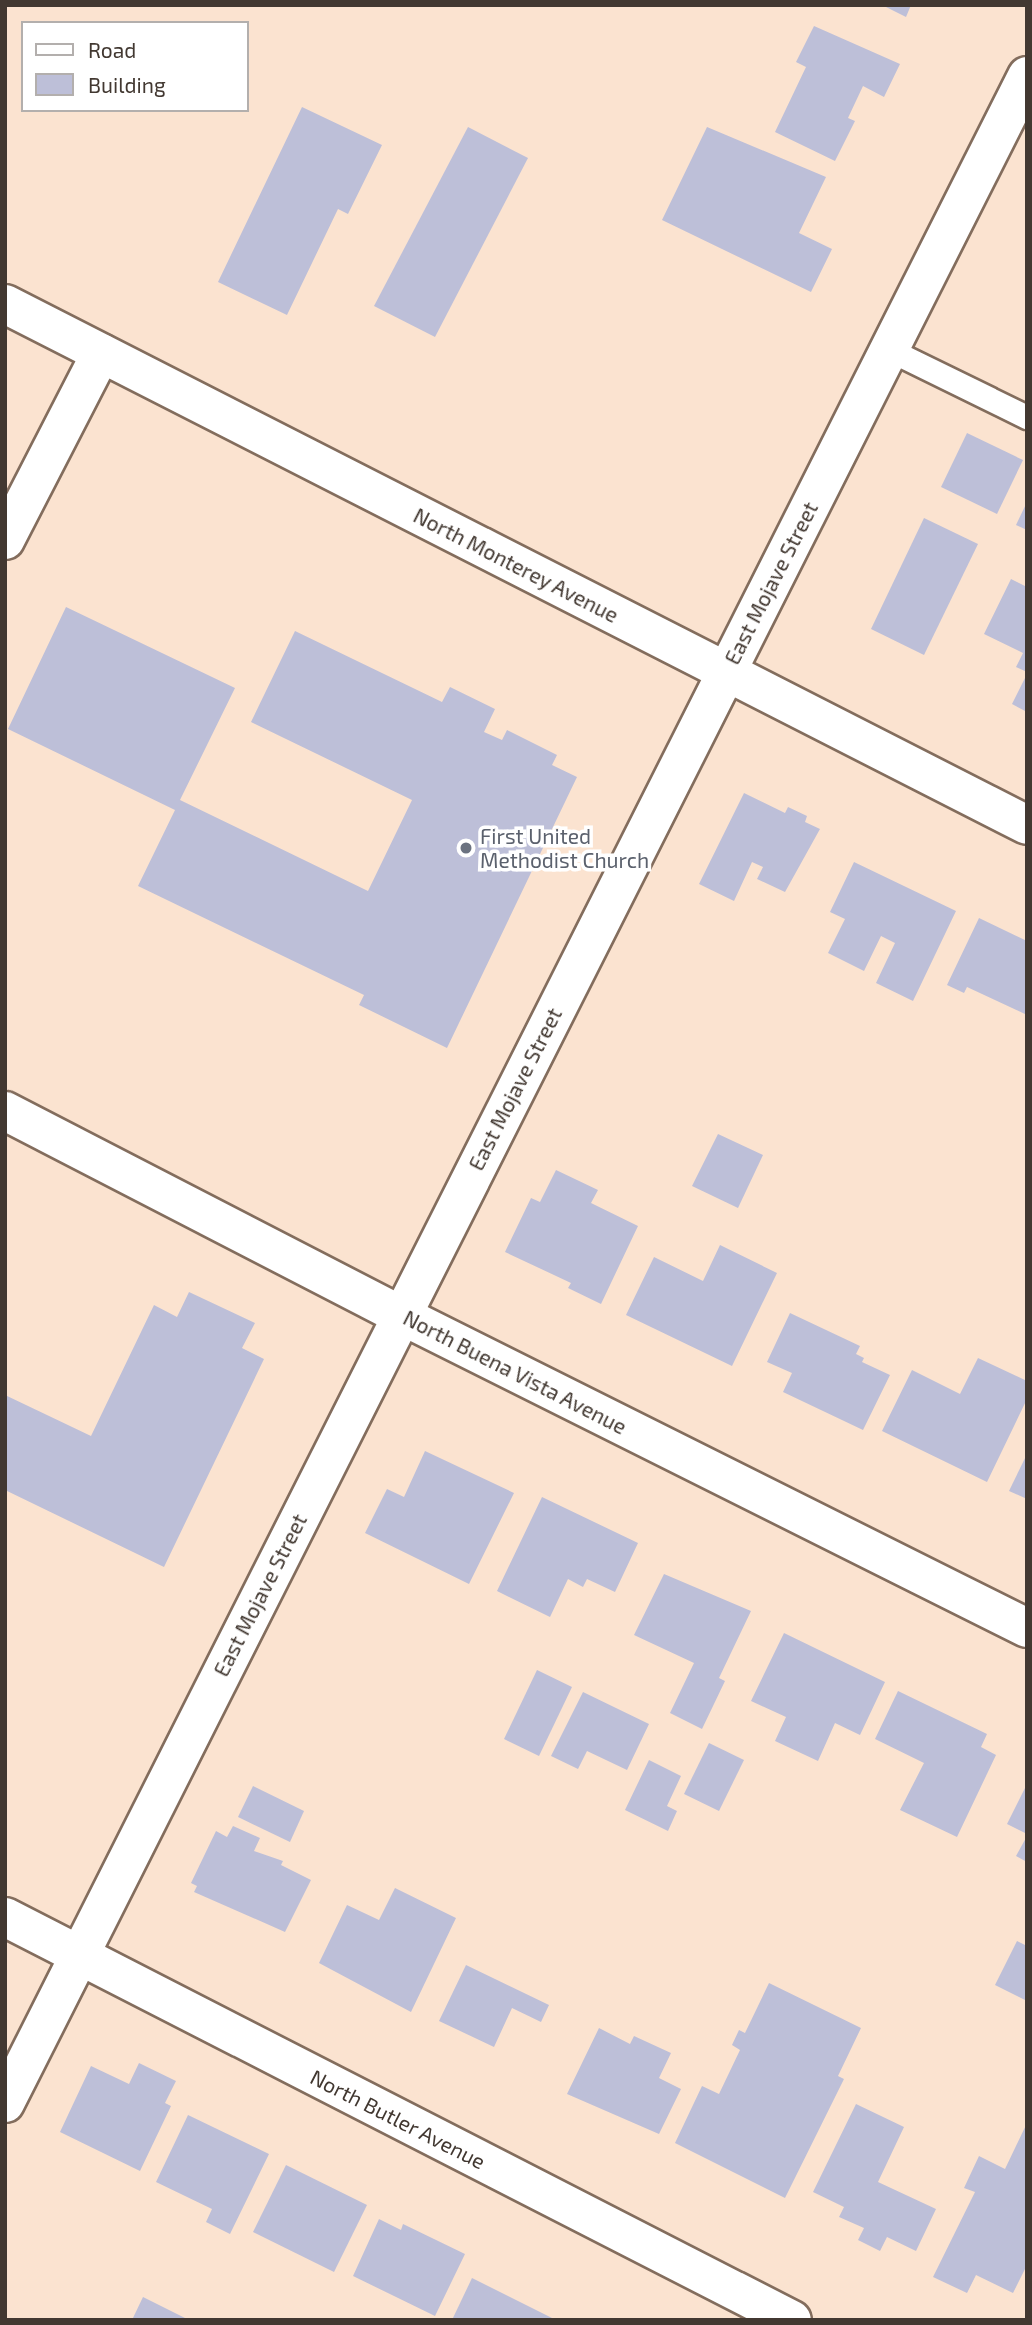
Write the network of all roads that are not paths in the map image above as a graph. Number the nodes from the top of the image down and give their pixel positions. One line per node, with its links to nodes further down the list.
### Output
1 (1027, 76): 3 (street, East Mojave Street)
2 (5, 304): 4 (street, North Monterey Avenue)
3 (890, 350): 5 (lane); 7 (street, East Mojave Street)
4 (101, 353): 6 (street); 7 (street, North Monterey Avenue)
5 (1027, 417)
6 (5, 540)
7 (725, 672): 8 (street, North Monterey Avenue); 10 (street, East Mojave Street)
8 (1027, 825)
9 (5, 1111): 10 (street, North Buena Vista Avenue)
10 (401, 1315): 11 (street, North Buena Vista Avenue); 13 (street, East Mojave Street)
11 (1027, 1628)
12 (5, 1917): 13 (street, North Butler Avenue)
13 (79, 1955): 14 (street, East Mojave Street); 15 (street, North Butler Avenue)
14 (5, 2103)
15 (792, 2320)

